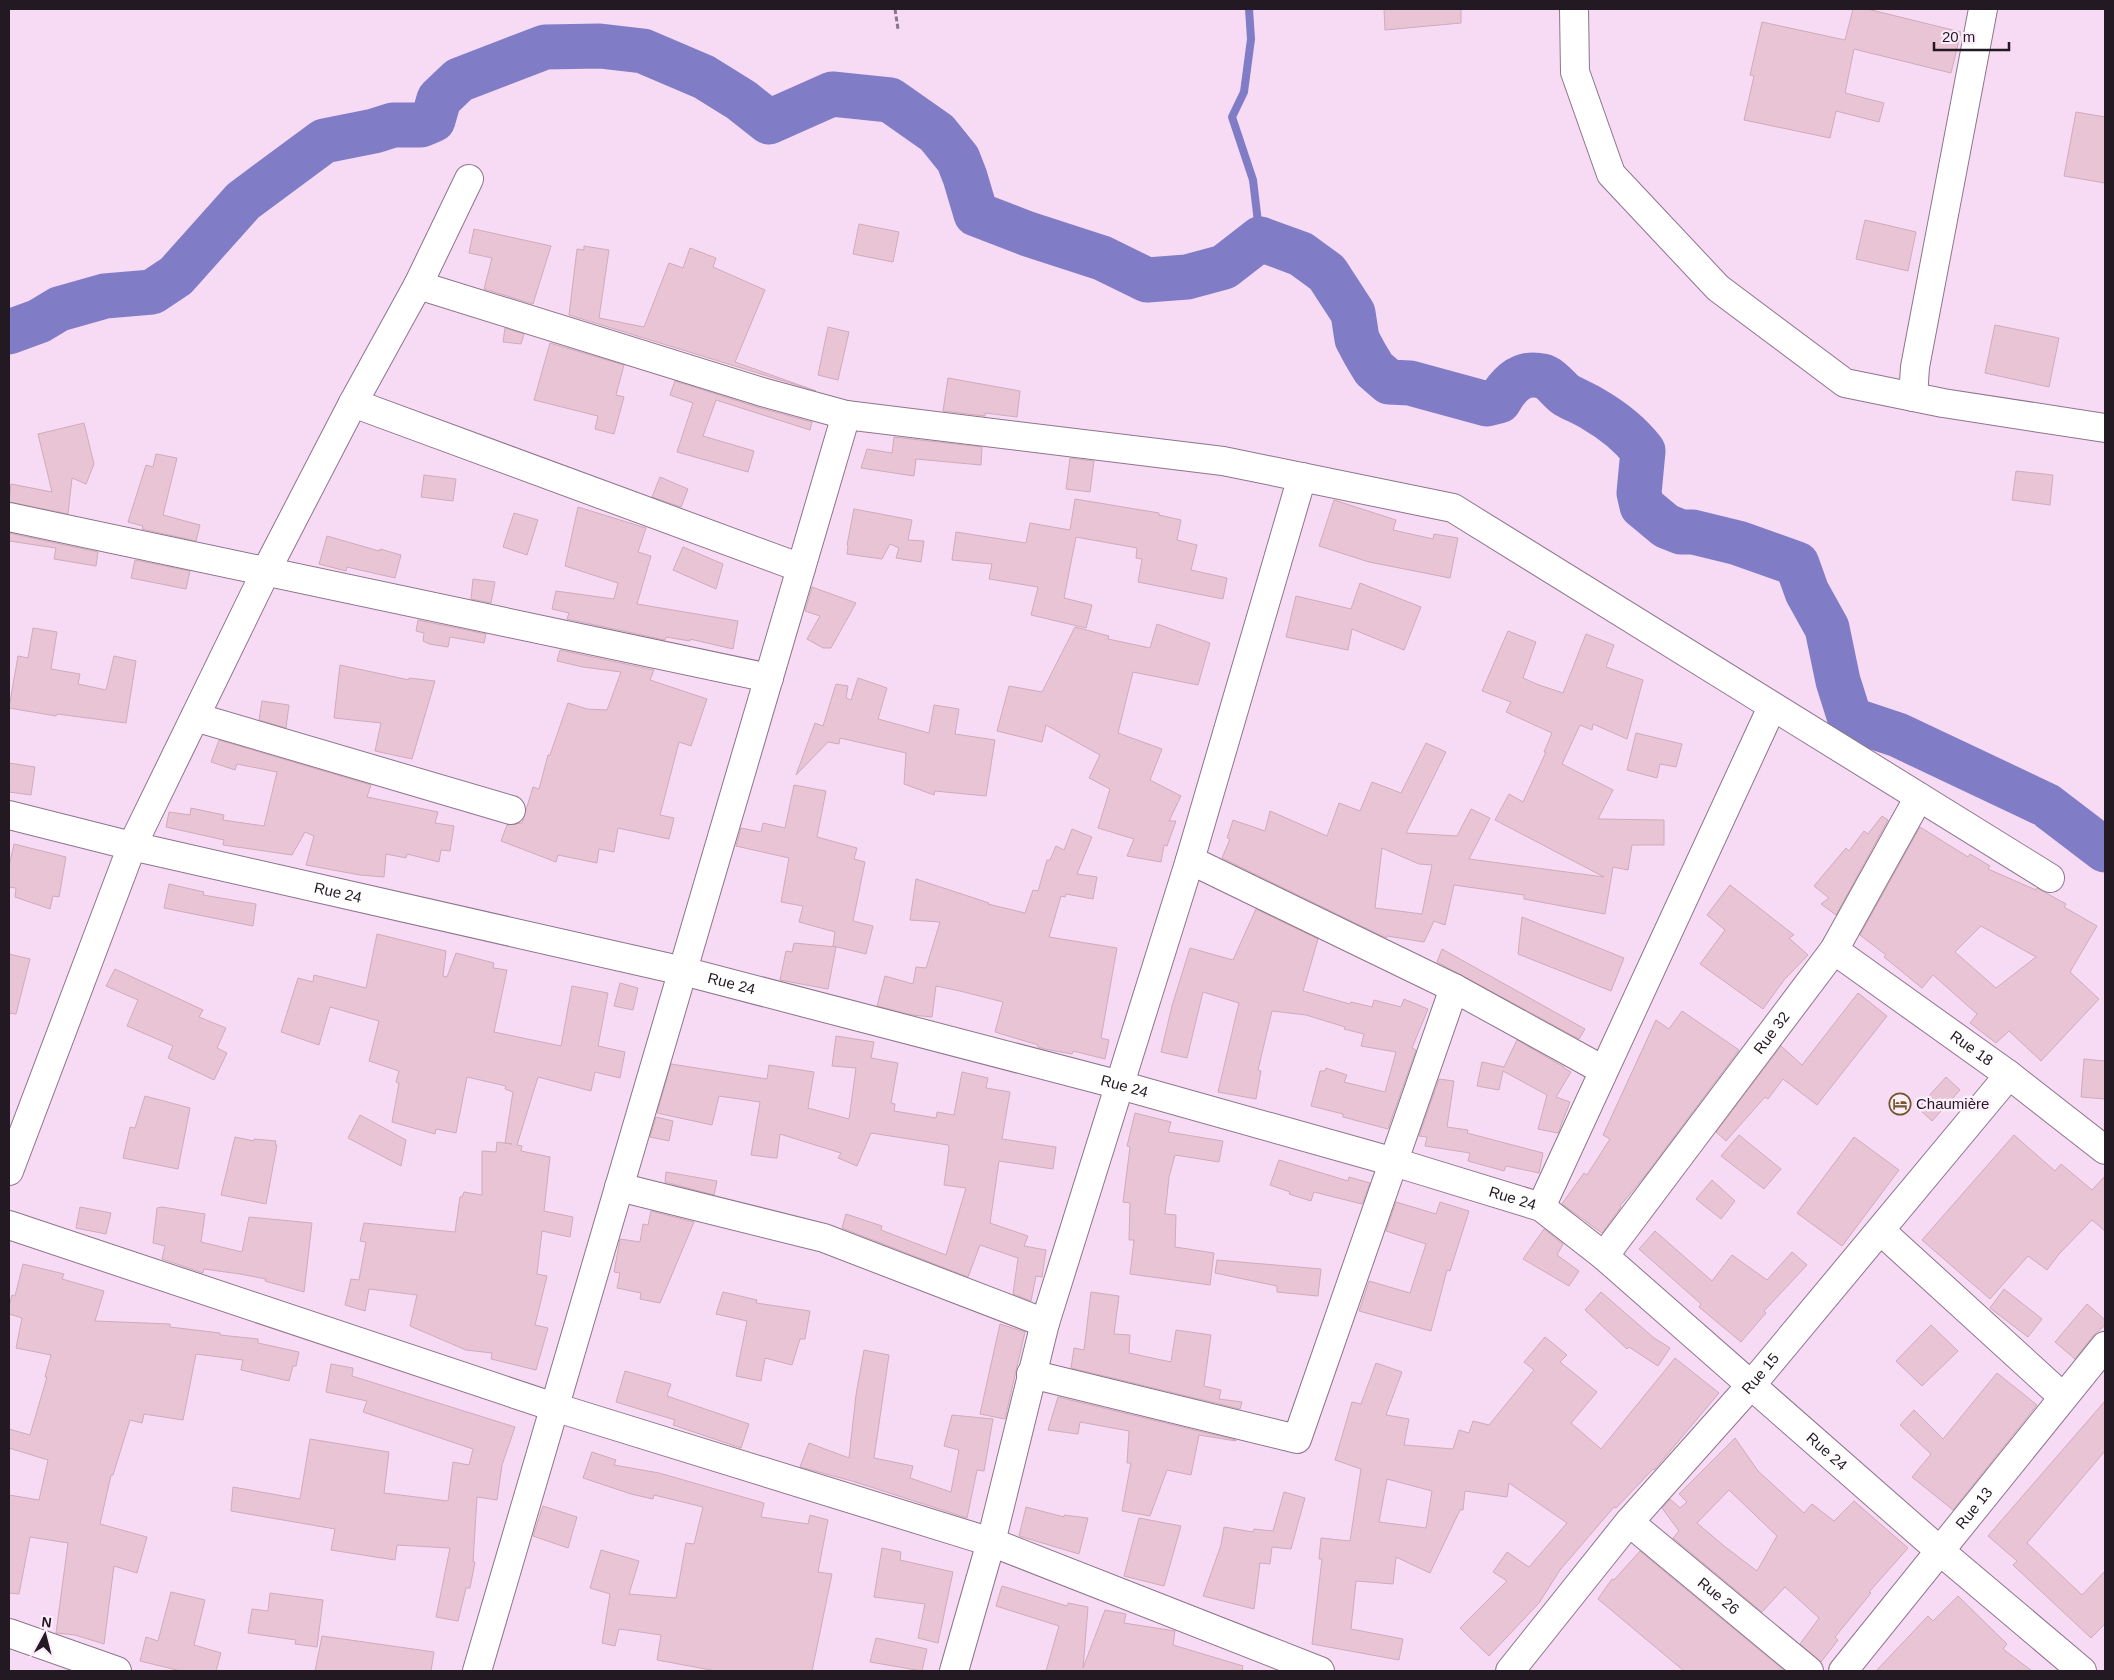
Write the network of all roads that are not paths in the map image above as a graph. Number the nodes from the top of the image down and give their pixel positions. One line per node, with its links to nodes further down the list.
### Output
1 (1574, 9): 5 (street)
2 (1984, 9): 5 (street)
3 (469, 179): 4 (street)
4 (418, 286): 6 (street); 7 (street)
5 (1913, 397): 8 (street)
6 (353, 403): 11 (street); 12 (street)
7 (846, 415): 9 (street); 11 (street)
8 (2105, 428)
9 (1302, 477): 14 (street); 20 (street)
10 (9, 517): 12 (street)
11 (801, 568): 13 (street)
12 (266, 570): 13 (street); 15 (street)
13 (769, 678): 23 (street)
14 (1772, 707): 16 (street); 25 (street)
15 (195, 717): 17 (street); 19 (street)
16 (1919, 797): 21 (street); 22 (street, Rue 32)
17 (511, 810)
18 (9, 815): 19 (street, Rue 24)
19 (132, 846): 23 (street, Rue 24); 30 (street)
20 (1190, 860): 24 (street); 27 (street)
21 (2050, 878)
22 (1834, 950): 26 (street, Rue 18); 35 (street, Rue 32)
23 (683, 971): 27 (street, Rue 24); 31 (street)
24 (1454, 988): 25 (street); 29 (street)
25 (1603, 1070): 32 (street)
26 (2009, 1075): 28 (street, Rue 18); 34 (street, Rue 15)
27 (1120, 1085): 29 (street, Rue 24); 36 (street)
28 (2105, 1150)
29 (1394, 1162): 32 (street, Rue 24); 38 (street)
30 (9, 1171)
31 (620, 1187): 36 (street); 41 (street)
32 (1541, 1207): 35 (street, Rue 24)
33 (9, 1225): 41 (street)
34 (1881, 1231): 39 (street, Rue 15); 40 (street)
35 (1604, 1256): 39 (street, Rue 24)
36 (1045, 1323): 38 (street)
37 (2105, 1346): 40 (street, Rue 13)
38 (1031, 1374): 43 (street)
39 (1752, 1384): 42 (street, Rue 15); 44 (street, Rue 24)
40 (2062, 1397): 44 (street, Rue 13)
41 (554, 1407): 43 (street); 47 (street)
42 (1629, 1522): 50 (street, Rue 15); 51 (street, Rue 26)
43 (992, 1542): 48 (street); 49 (street)
44 (1940, 1551): 52 (street, Rue 13); 53 (street, Rue 24)
45 (9, 1632): 46 (street)
46 (117, 1671)
47 (477, 1671)
48 (954, 1671)
49 (1320, 1671)
50 (1510, 1671)
51 (1808, 1671)
52 (1843, 1671)
53 (2082, 1671)

